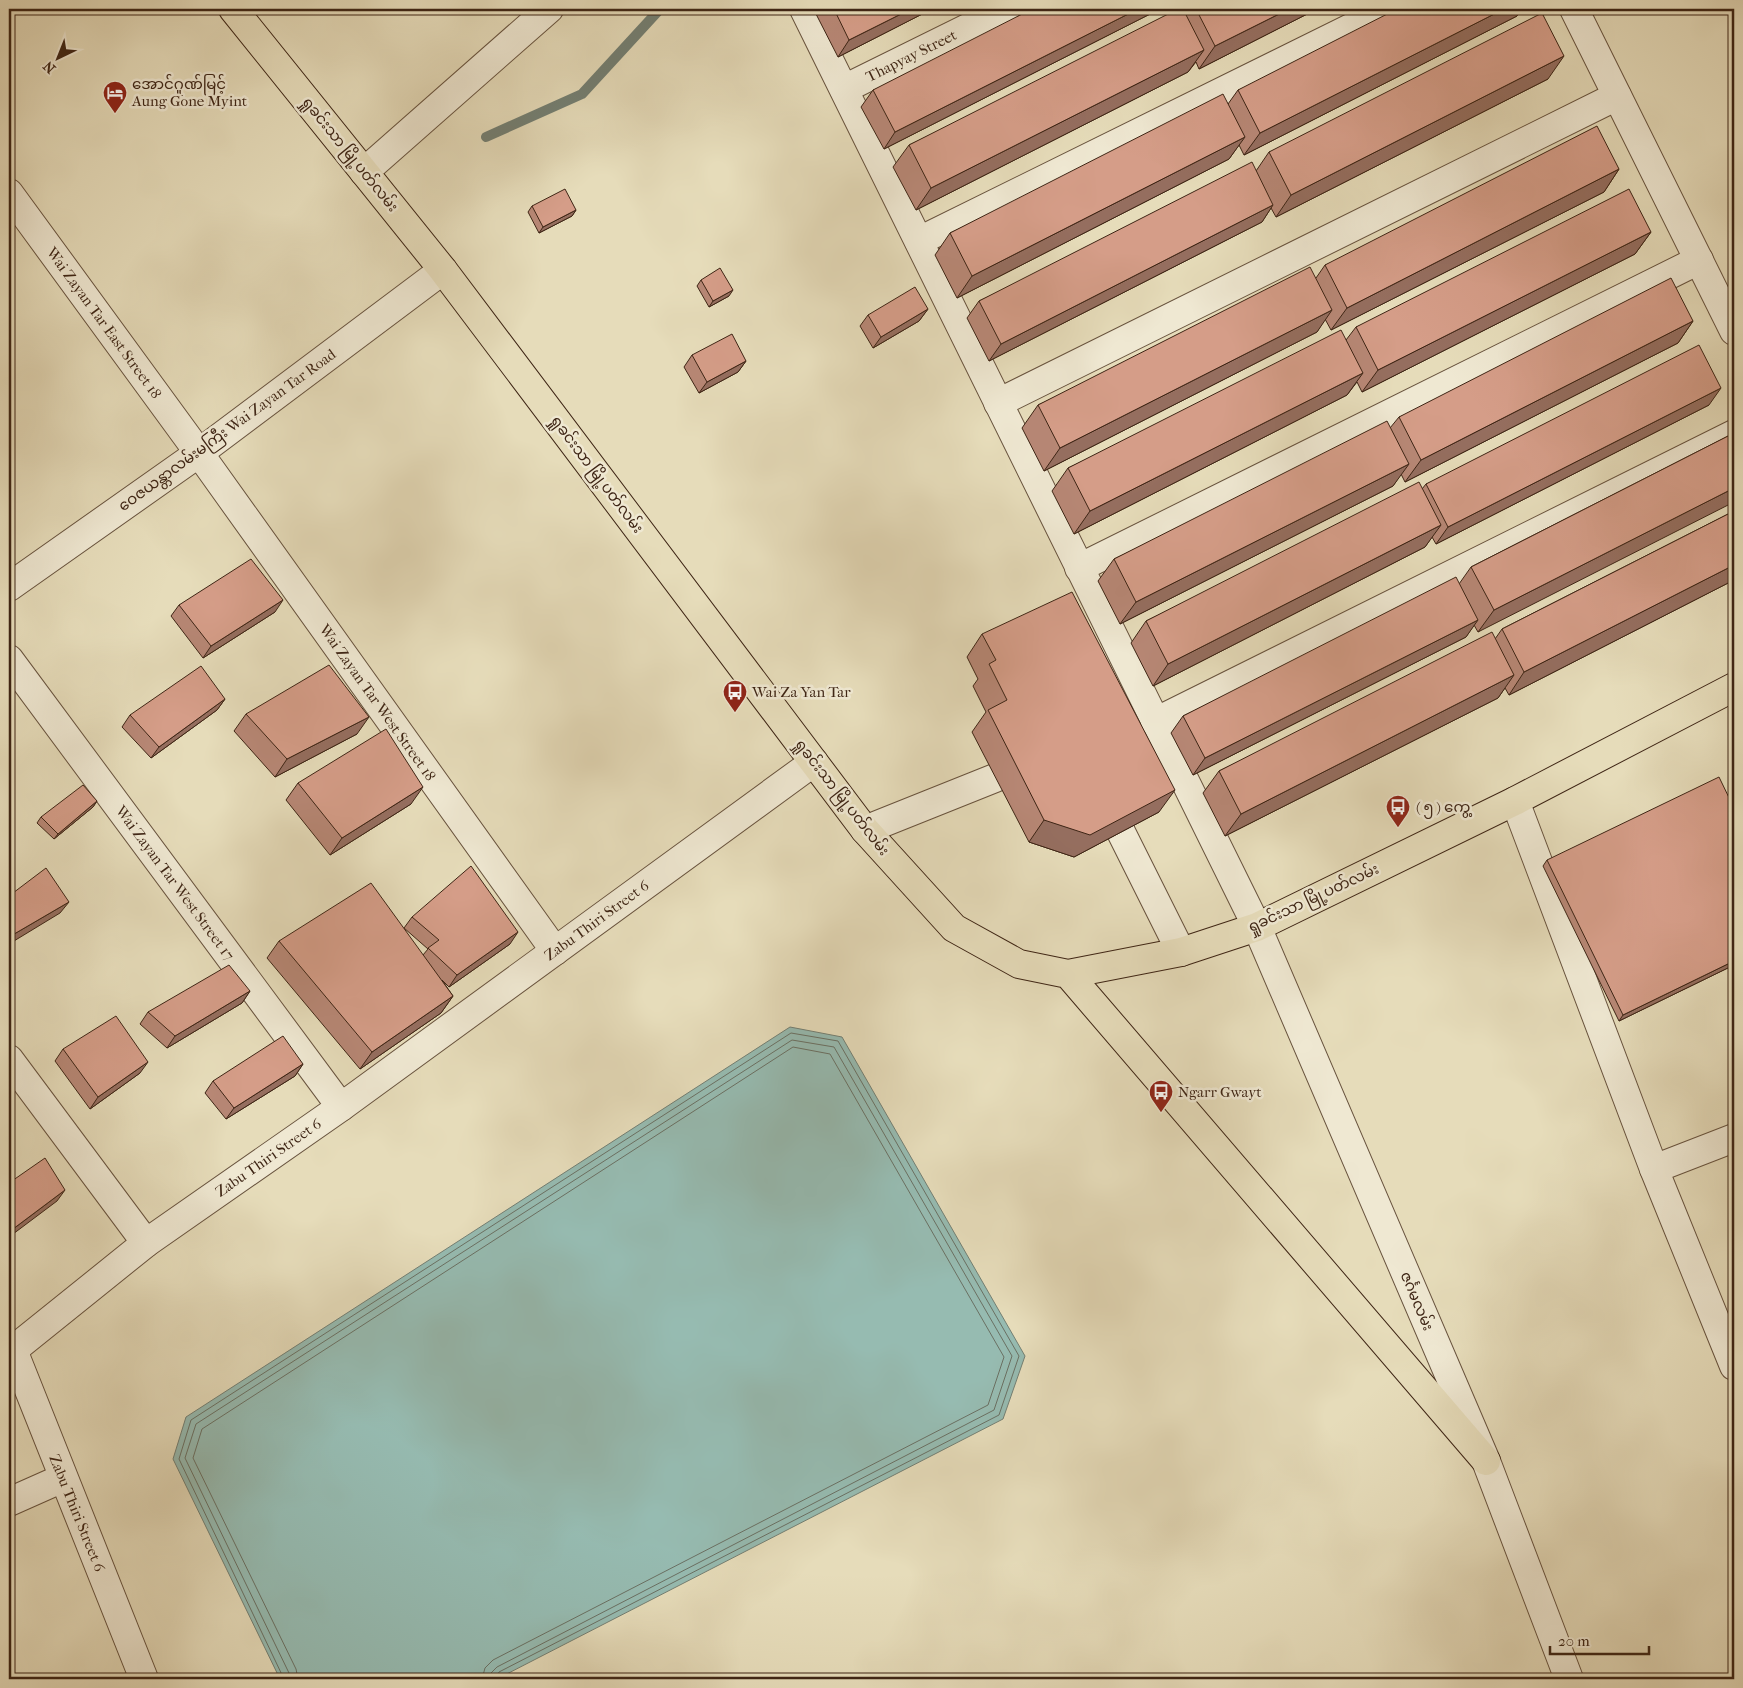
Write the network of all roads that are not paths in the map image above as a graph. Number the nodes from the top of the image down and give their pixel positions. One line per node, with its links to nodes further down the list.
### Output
1 (233, 9): 9 (main road, ရှုခင်းသာ မြို့ပတ်လမ်း)
2 (549, 9): 9 (street)
3 (804, 9): 7 (street, ဇင်္ဂမလမ်း)
4 (1006, 9): 7 (street, Thapyay Street)
5 (1390, 9): 11 (street)
6 (1574, 9): 8 (street)
7 (844, 89): 11 (street, ဇင်္ဂမလမ်း)
8 (1617, 96): 12 (street); 15 (street)
9 (364, 172): 13 (main road, ရှုခင်းသာ မြို့ပတ်လမ်း)
10 (9, 193): 17 (street, Wai Zayan Tar East Street 18)
11 (919, 241): 15 (street, ဇင်္ဂမလမ်း)
12 (1699, 260): 14 (street); 18 (street)
13 (443, 270): 17 (street, ဝေဇယန္တာလမ်းမကြီး Wai Zayan Tar Road); 23 (main road, ရှုခင်းသာ မြို့ပတ်လမ်း)
14 (1734, 331)
15 (998, 403): 18 (street, ဇင်္ဂမလမ်း)
16 (1734, 434): 22 (street)
17 (199, 453): 19 (street, ဝေဇယန္တာလမ်းမကြီး Wai Zayan Tar Road); 29 (street, Wai Zayan Tar West Street 18)
18 (1080, 568): 22 (street, ဇင်္ဂမလမ်း)
19 (9, 587)
20 (9, 659): 33 (street, Wai Zayan Tar West Street 17)
21 (1734, 687): 25 (main road, ရှုခင်းသာ မြို့ပတ်လမ်း)
22 (1156, 722): 28 (street, ဇင်္ဂမလမ်း)
23 (814, 762): 26 (main road, ရှုခင်းသာ မြို့ပတ်လမ်း); 29 (street, Zabu Thiri Street 6)
24 (995, 778): 26 (street)
25 (1514, 801): 28 (main road, ရှုခင်းသာ မြို့ပတ်လမ်း); 35 (street)
26 (865, 830): 31 (main road, ရှုခင်းသာ မြို့ပတ်လမ်း)
27 (1121, 832): 30 (street)
28 (1257, 927): 30 (main road, ရှုခင်းသာ မြို့ပတ်လမ်း); 38 (street, ဇင်္ဂမလမ်း)
29 (555, 951): 33 (street, Zabu Thiri Street 6)
30 (1181, 952): 31 (main road, ရှုခင်းသာ မြို့ပတ်လမ်း)
31 (1068, 974): 38 (main road)
32 (9, 1059): 36 (street)
33 (341, 1107): 36 (street, Zabu Thiri Street 6)
34 (1734, 1138): 35 (street)
35 (1654, 1169): 37 (street)
36 (146, 1244): 39 (street, Zabu Thiri Street 6)
37 (1734, 1366)
38 (1486, 1461): 42 (street, ဇင်္ဂမလမ်း)
39 (63, 1478): 40 (street); 41 (street, Zabu Thiri Street 6)
40 (9, 1502)
41 (144, 1679)
42 (1568, 1679)

